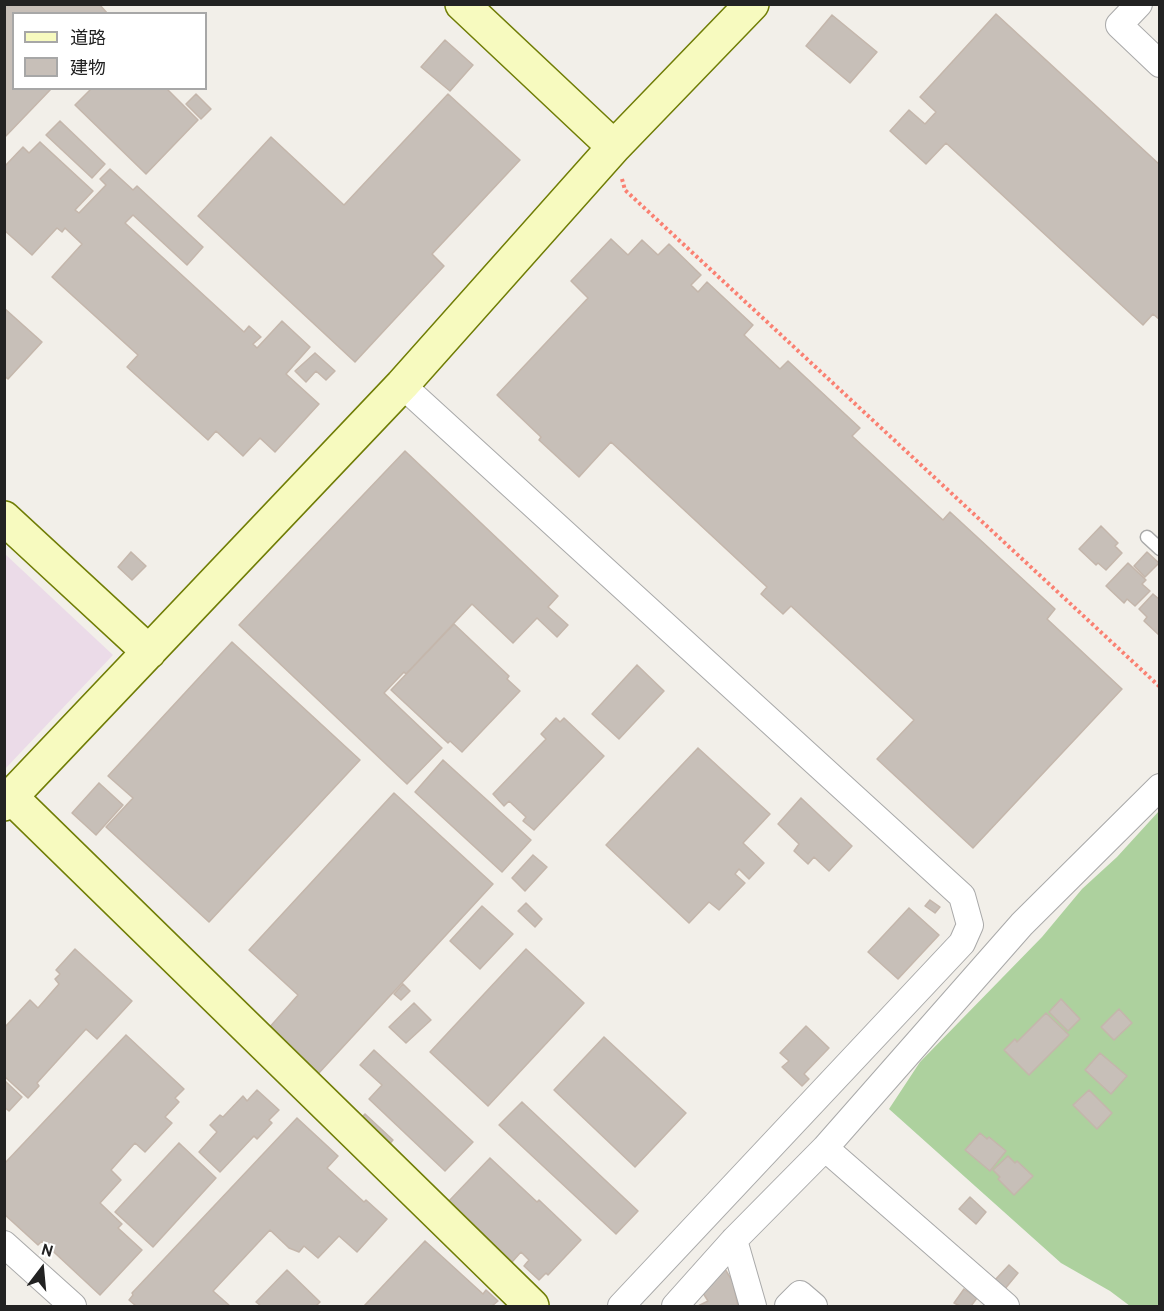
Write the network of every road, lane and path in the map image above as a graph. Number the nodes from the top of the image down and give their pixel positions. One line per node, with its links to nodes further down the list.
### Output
1 (462, 4): 5 (street)
2 (752, 4): 5 (street)
3 (1139, 4): 4 (street)
4 (1160, 64)
5 (614, 147): 6 (street); 11 (path)
6 (402, 385): 10 (street); 20 (street)
7 (4, 518): 10 (street)
8 (1147, 537): 9 (lane)
9 (1160, 549)
10 (149, 652): 13 (street)
11 (1160, 687)
12 (1160, 787): 14 (street)
13 (8, 800): 19 (street)
14 (825, 1148): 15 (street); 17 (street)
15 (734, 1240): 21 (street); 22 (street)
16 (4, 1244): 18 (street)
17 (997, 1303)
18 (73, 1306)
19 (532, 1306)
20 (621, 1306)
21 (675, 1306)
22 (753, 1306)
23 (788, 1306): 24 (street)
24 (814, 1306)

